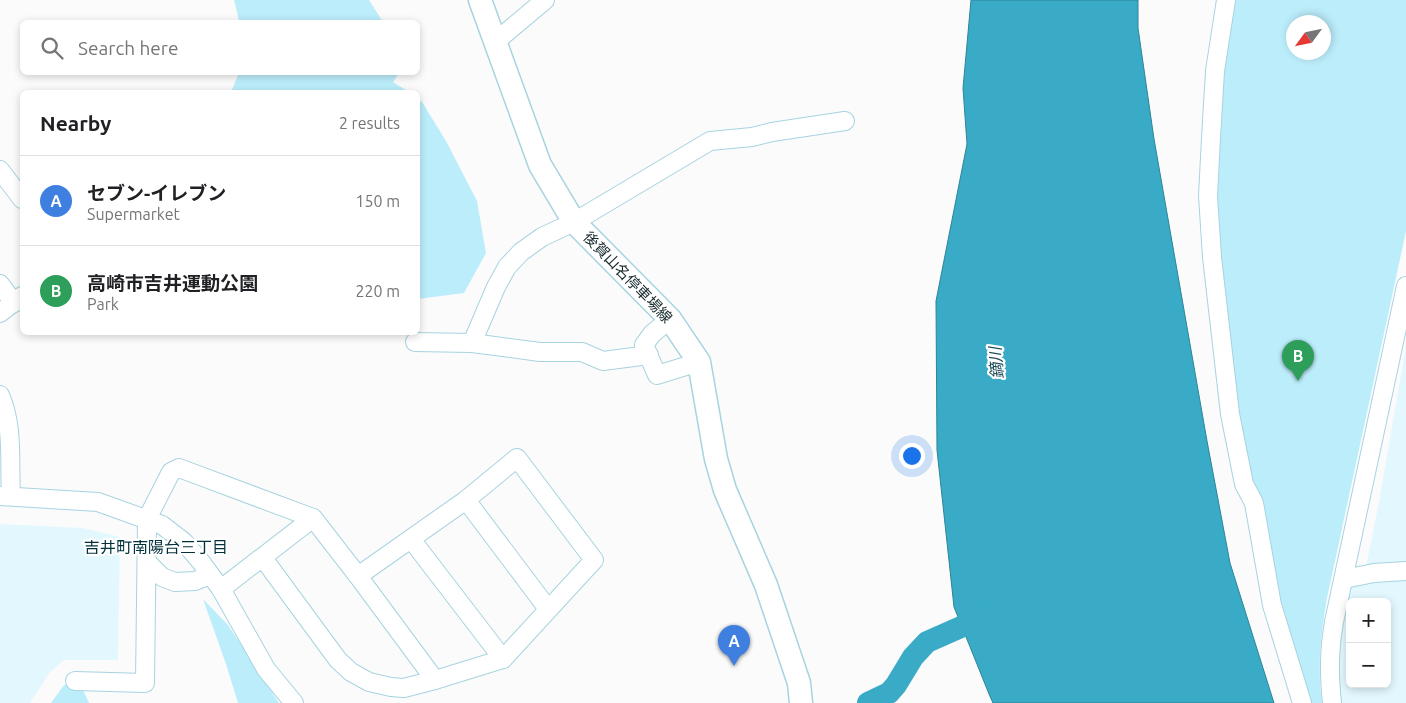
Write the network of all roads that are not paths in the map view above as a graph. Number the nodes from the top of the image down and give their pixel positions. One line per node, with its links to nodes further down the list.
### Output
1 (480, 0): 4 (main road, 後賀山名停車場線)
2 (545, 0): 4 (street)
3 (1226, 0): 37 (street)
4 (495, 42): 8 (main road, 後賀山名停車場線)
5 (845, 121): 8 (street)
6 (0, 170): 7 (street)
7 (20, 196)
8 (574, 222): 12 (main road, 後賀山名停車場線); 14 (street)
9 (0, 284): 11 (street)
10 (1406, 286): 29 (street)
11 (12, 304)
12 (670, 319): 15 (street); 16 (main road, 後賀山名停車場線)
13 (415, 342): 14 (street)
14 (472, 343): 15 (street)
15 (649, 355): 16 (street)
16 (699, 362): 35 (main road, 後賀山名停車場線)
17 (0, 395): 18 (street)
18 (5, 453): 19 (street)
19 (5, 496): 22 (street)
20 (466, 500): 23 (street); 31 (street); 31 (street)
21 (313, 518): 22 (street); 24 (street); 28 (street)
22 (147, 519): 25 (street); 27 (street)
23 (411, 539): 28 (street); 32 (street)
24 (263, 558): 30 (street); 33 (street)
25 (147, 562): 27 (street); 34 (street)
26 (1406, 571): 29 (street)
27 (210, 575): 30 (street)
28 (358, 576): 33 (street)
29 (1344, 579): 38 (street)
30 (221, 589): 36 (street)
31 (548, 609): 32 (street)
32 (503, 659): 33 (street)
33 (435, 680)
34 (75, 681)
35 (798, 702)
36 (294, 703)
37 (1302, 703)
38 (1332, 703)

